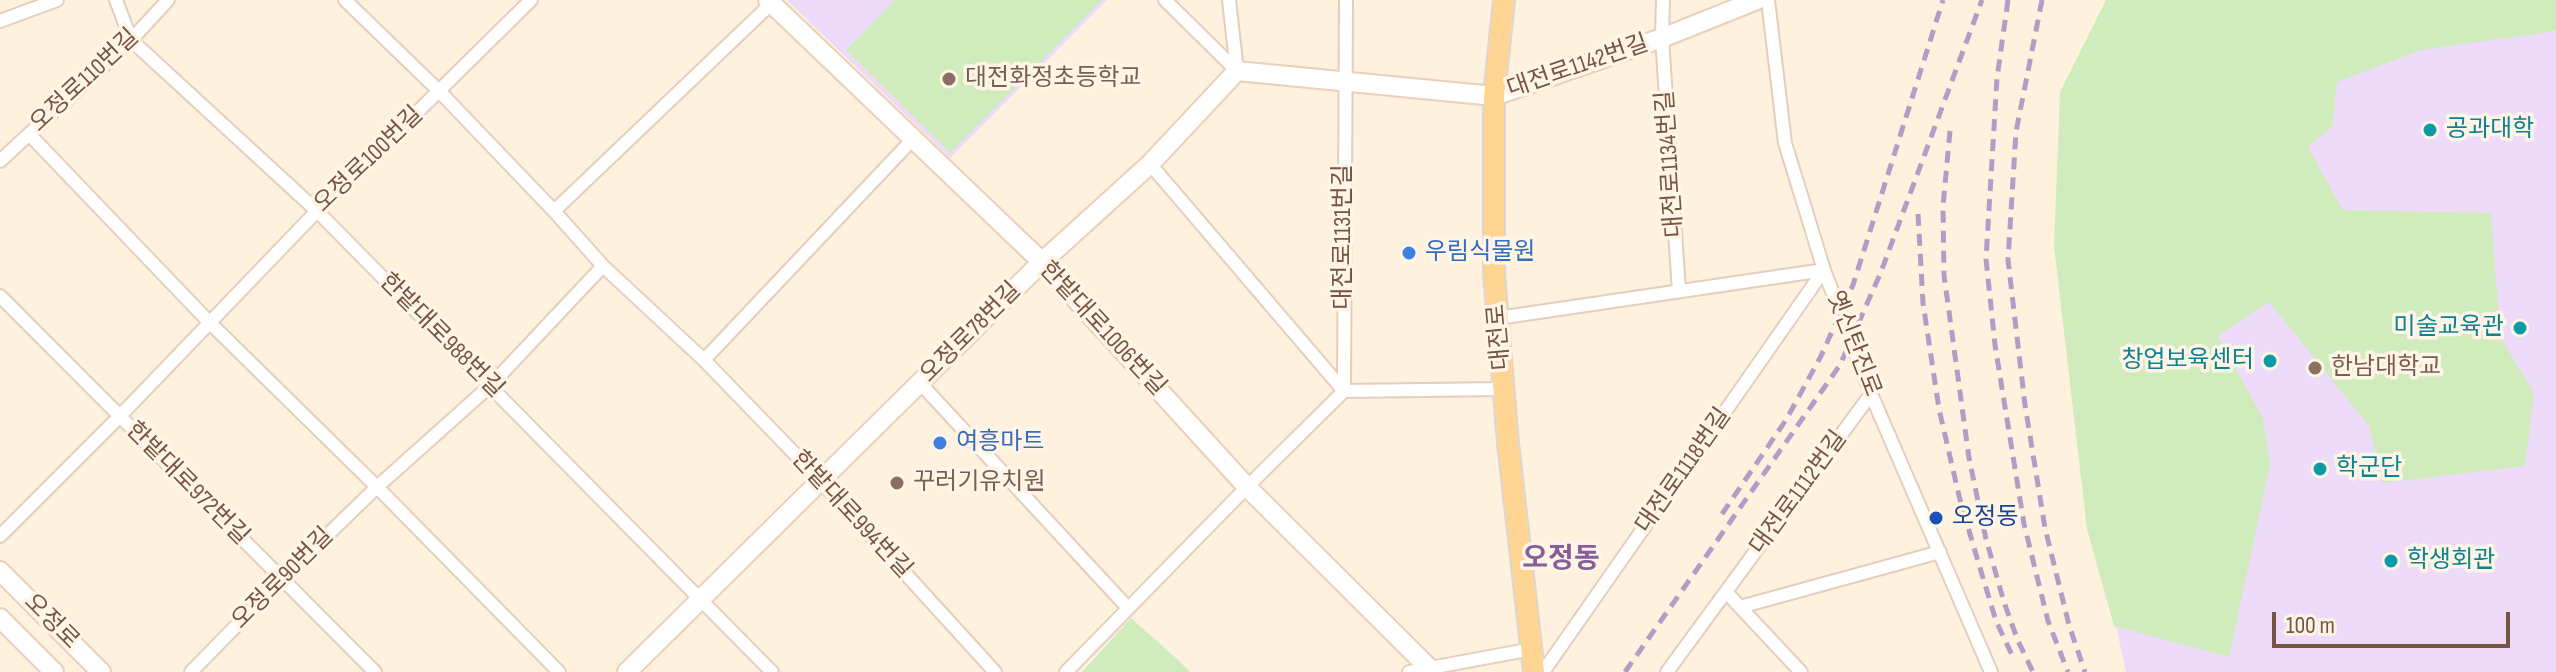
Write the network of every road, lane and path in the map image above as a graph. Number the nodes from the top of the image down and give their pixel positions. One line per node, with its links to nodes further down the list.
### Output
1 (57, 0): 14 (street)
2 (116, 0): 16 (street, 한밭대로988번길)
3 (168, 0): 16 (street, 오정로110번길)
4 (345, 0): 19 (street, 한밭대로994번길)
5 (531, 0): 19 (street, 오정로100번길)
6 (1165, 0): 17 (street)
7 (1229, 0): 17 (street)
8 (1346, 0): 18 (street)
9 (1504, 0): 20 (main road, 대전로)
10 (1663, 0): 15 (street, 대전로1142번길)
11 (1757, 0): 15 (street, 대전로1142번길)
12 (1768, 0): 29 (street, 옛신탄진로)
13 (770, 2): 22 (street, 한밭대로1006번길); 26 (street)
14 (0, 21)
15 (1662, 38): 20 (street, 대전로1142번길); 30 (street, 대전로1134번길)
16 (131, 40): 21 (street, 오정로110번길); 25 (street, 한밭대로988번길)
17 (1237, 71): 18 (street); 24 (street, 오정로78번길)
18 (1345, 83): 20 (street); 38 (street, 대전로1131번길)
19 (440, 92): 25 (street, 오정로100번길); 26 (street, 한밭대로994번길)
20 (1494, 96): 32 (main road, 대전로)
21 (29, 134): 23 (street, 오정로110번길); 33 (street)
22 (912, 140): 27 (street, 한밭대로1006번길); 34 (street)
23 (0, 161)
24 (1150, 164): 27 (street, 오정로78번길); 38 (street)
25 (317, 211): 33 (street, 오정로100번길); 36 (street, 한밭대로988번길)
26 (554, 211): 28 (street, 한밭대로994번길)
27 (1042, 262): 35 (street, 오정로78번길); 43 (street, 한밭대로1006번길)
28 (603, 266): 34 (street, 한밭대로994번길); 36 (street, 오정로90번길)
29 (1824, 270): 30 (street); 39 (street, 옛신탄진로); 66 (street, 대전로1118번길)
30 (1679, 291): 32 (street)
31 (0, 296): 40 (street, 한밭대로972번길)
32 (1498, 318): 37 (main road, 대전로)
33 (209, 322): 40 (street, 오정로100번길); 42 (street)
34 (704, 360): 41 (street, 한밭대로994번길)
35 (920, 383): 41 (street, 오정로78번길); 51 (street)
36 (491, 385): 42 (street, 오정로90번길); 49 (street, 한밭대로988번길)
37 (1504, 389): 38 (street); 53 (main road, 대전로)
38 (1344, 391): 43 (street)
39 (1871, 394): 45 (street, 옛신탄진로); 48 (street, 대전로1112번길)
40 (119, 417): 44 (street, 오정로100번길); 47 (street, 한밭대로972번길)
41 (822, 482): 49 (street, 오정로78번길); 62 (street, 한밭대로994번길)
42 (377, 487): 47 (street, 오정로90번길); 59 (street)
43 (1247, 487): 51 (street); 54 (street, 한밭대로1006번길)
44 (0, 536)
45 (1940, 552): 50 (street); 69 (street, 옛신탄진로)
46 (0, 571): 56 (street, 오정로)
47 (282, 579): 57 (street, 오정로90번길); 58 (street, 한밭대로972번길)
48 (1726, 592): 50 (street); 67 (street, 대전로1112번길)
49 (700, 599): 60 (street, 오정로78번길); 61 (street, 한밭대로988번길)
50 (1740, 607): 68 (street)
51 (1128, 608): 63 (street)
52 (0, 618): 55 (street, 오정로)
53 (1532, 649): 54 (street); 65 (main road, 대전로)
54 (1431, 669): 64 (street)
55 (54, 672)
56 (101, 672)
57 (191, 672)
58 (375, 672)
59 (559, 672)
60 (627, 672)
61 (772, 672)
62 (995, 672)
63 (1066, 672)
64 (1409, 672)
65 (1534, 672)
66 (1543, 672)
67 (1667, 672)
68 (1801, 672)
69 (1991, 672)

